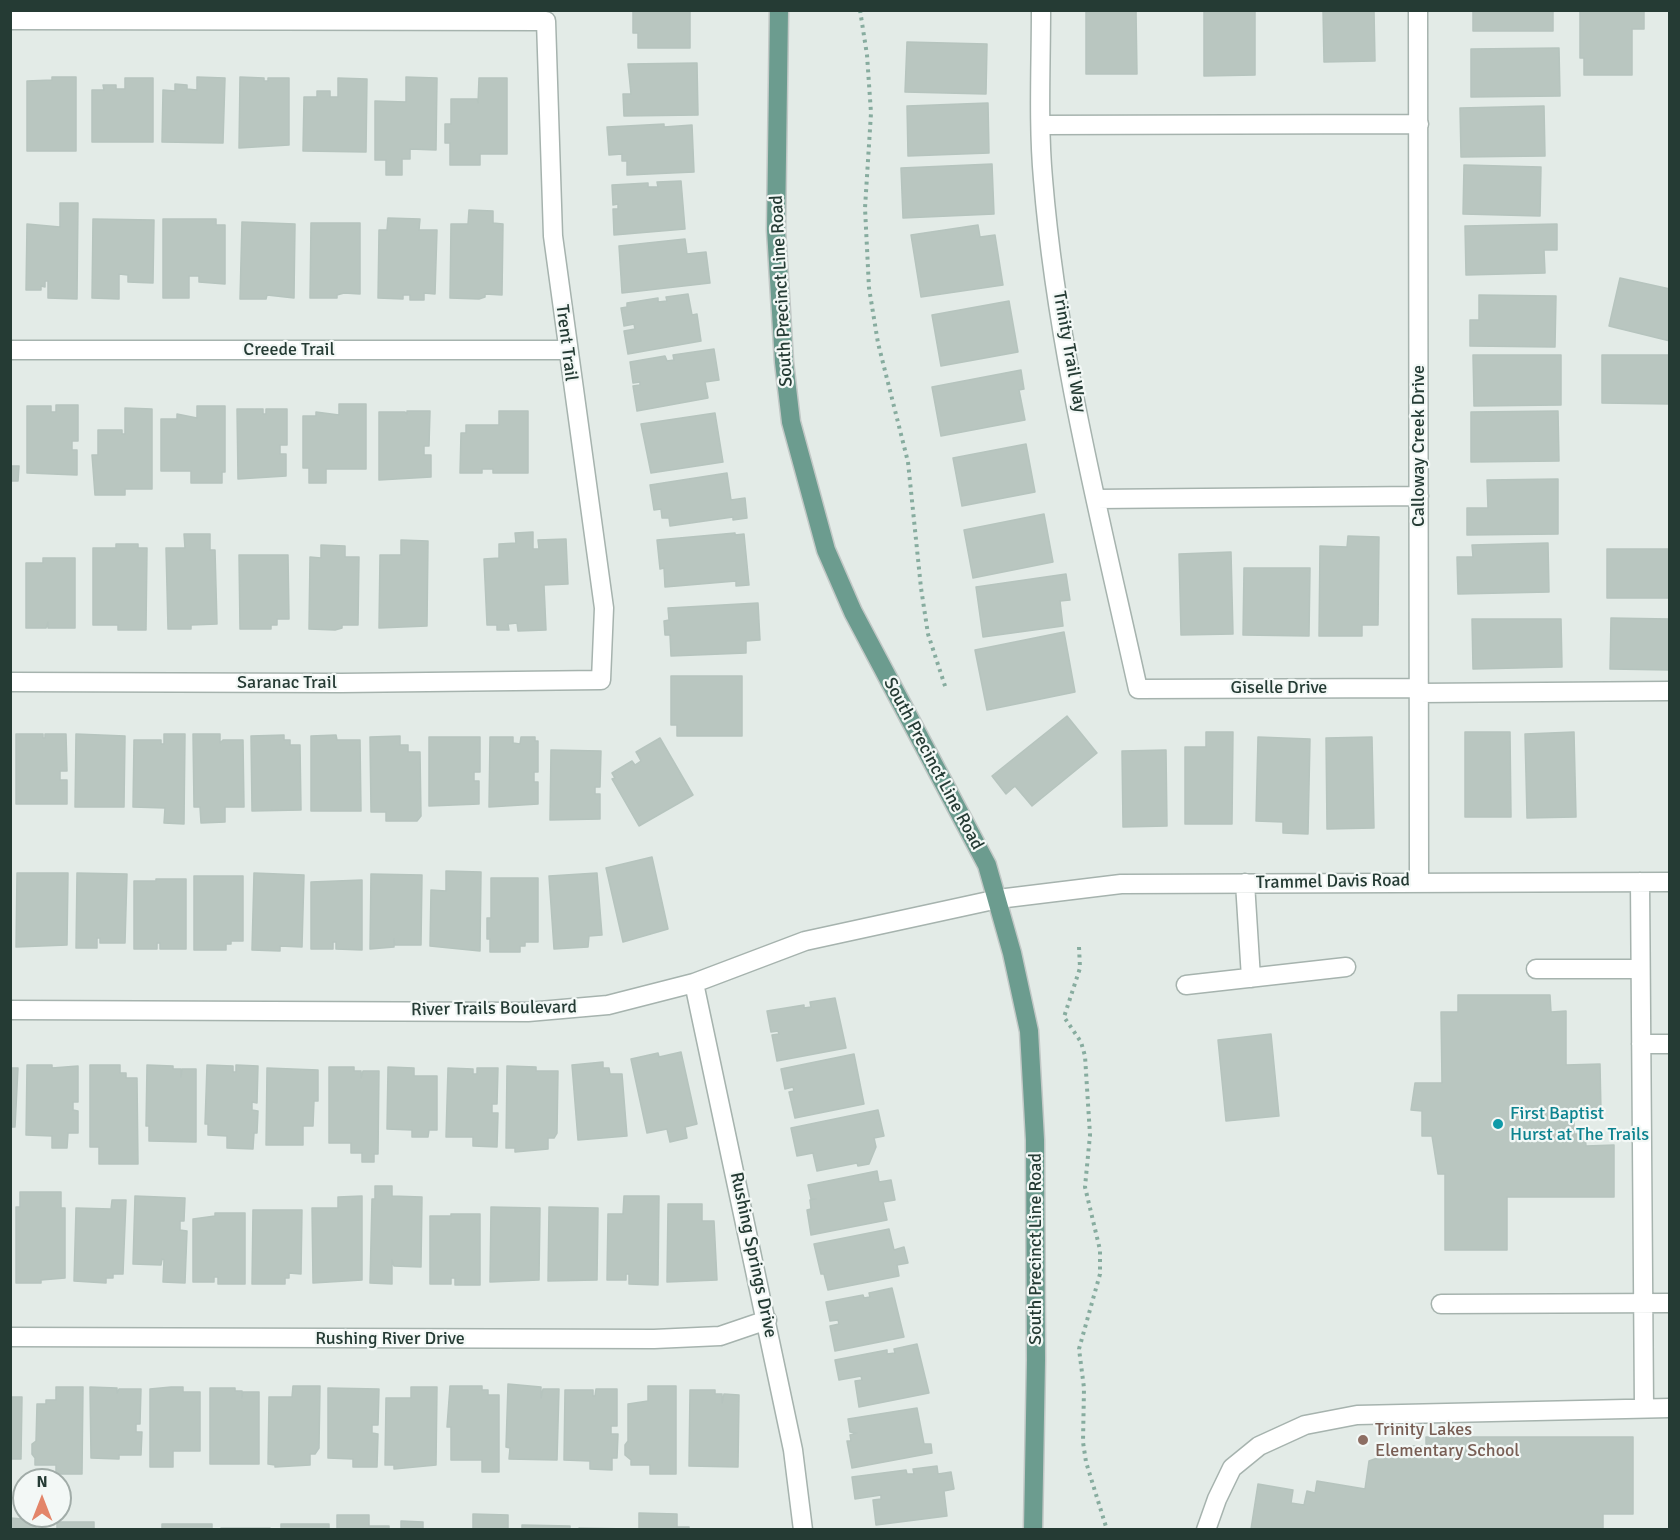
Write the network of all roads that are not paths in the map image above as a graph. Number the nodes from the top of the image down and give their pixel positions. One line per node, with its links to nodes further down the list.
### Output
1 (779, 10): 20 (main road, South Precinct Line Road)
2 (1041, 10): 6 (street, Trinity Trail Way)
3 (1418, 10): 5 (street, Calloway Creek Drive)
4 (10, 20): 8 (street, Trent Trail)
5 (1419, 124): 6 (street); 9 (street, Calloway Creek Drive)
6 (1041, 125): 10 (street, Trinity Trail Way)
7 (10, 350): 8 (street, Creede Trail)
8 (567, 350): 11 (street, Trent Trail)
9 (1419, 496): 10 (street); 14 (street, Calloway Creek Drive)
10 (1096, 499): 13 (street, Trinity Trail Way)
11 (563, 681): 12 (street, Saranac Trail)
12 (10, 682)
13 (1138, 689): 14 (street, Giselle Drive)
14 (1419, 690): 15 (street, Giselle Drive); 16 (street, Calloway Creek Drive)
15 (1670, 692)
16 (1419, 882): 17 (street, Trammel Davis Road); 19 (street, Trammel Davis Road)
17 (1640, 882): 18 (street, Trammel Davis Road); 23 (street)
18 (1670, 882)
19 (1245, 883): 20 (street, Trammel Davis Road); 24 (street)
20 (998, 899): 25 (street, River Trails Boulevard); 38 (main road, South Precinct Line Road)
21 (1346, 967): 24 (street)
22 (1536, 969): 23 (street)
23 (1640, 969): 28 (street)
24 (1251, 978): 26 (street)
25 (694, 983): 27 (street, River Trails Boulevard); 33 (street, Rushing Springs Drive)
26 (1186, 985)
27 (10, 1010)
28 (1641, 1044): 29 (street); 30 (street)
29 (1670, 1044)
30 (1643, 1303): 31 (street); 32 (street); 35 (street)
31 (1670, 1303)
32 (1441, 1304)
33 (767, 1320): 34 (street, Rushing River Drive); 37 (street, Rushing Springs Drive)
34 (10, 1337)
35 (1644, 1408): 36 (street); 39 (street)
36 (1670, 1408)
37 (803, 1530)
38 (1033, 1530)
39 (1206, 1530)

